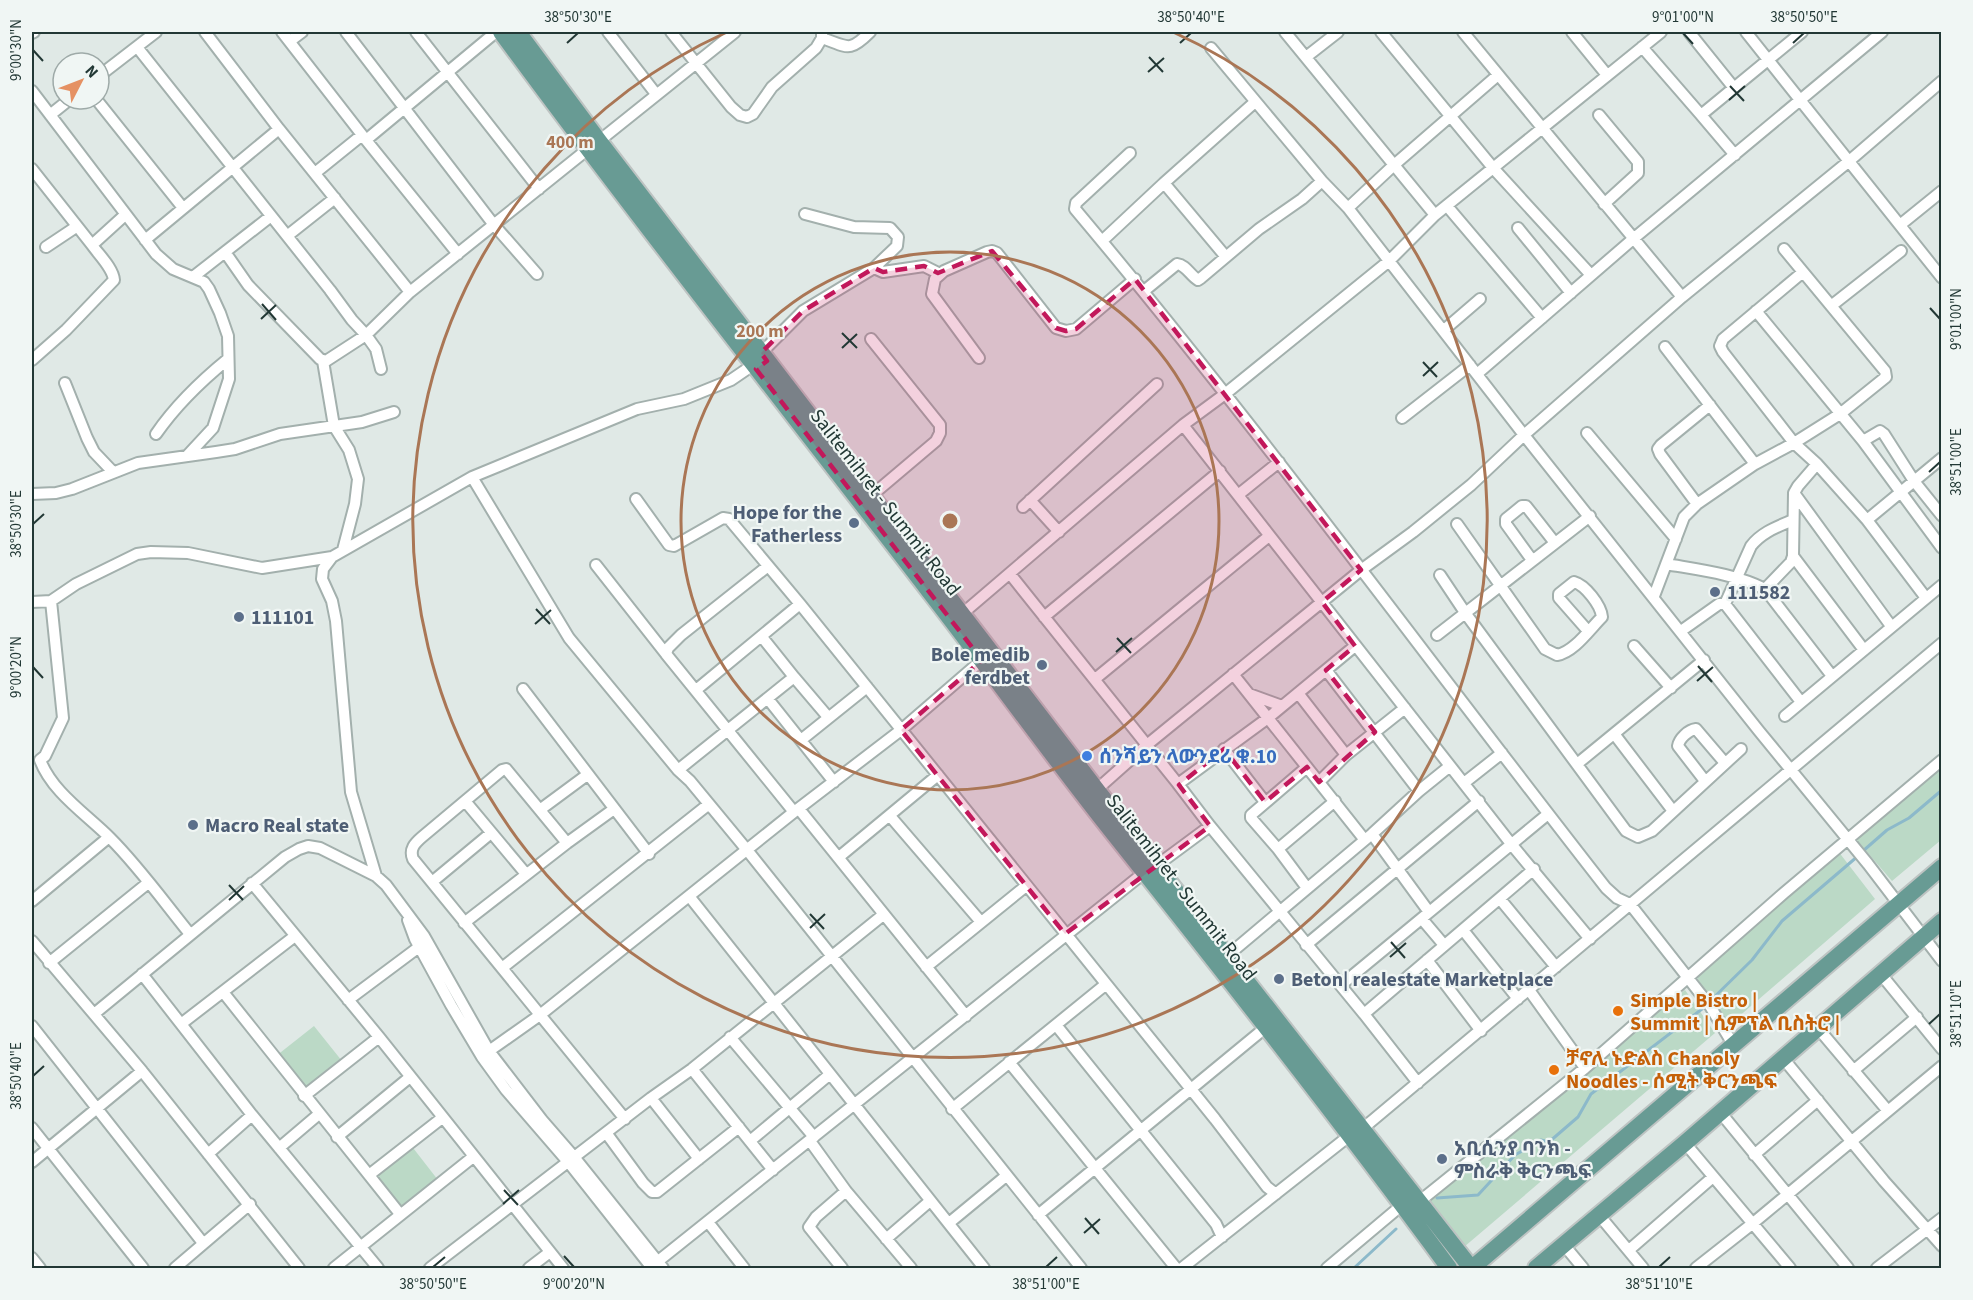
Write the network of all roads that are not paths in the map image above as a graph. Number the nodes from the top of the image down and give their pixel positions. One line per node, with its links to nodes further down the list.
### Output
1 (156, 32): 27 (street)
2 (282, 32): 26 (street)
3 (302, 32): 26 (street)
4 (346, 32): 42 (street)
5 (416, 32): 33 (street)
6 (496, 32): 33 (street)
7 (501, 32): 52 (main road)
8 (518, 32): 52 (main road)
9 (608, 32): 39 (street)
10 (670, 32): 31 (street)
11 (735, 32): 31 (street)
12 (870, 32): 24 (street)
13 (1285, 32): 29 (street)
14 (1338, 32): 29 (street)
15 (1381, 32): 46 (street)
16 (1463, 32): 34 (street)
17 (1572, 32): 35 (street)
18 (1661, 32): 25 (street)
19 (1689, 32): 37 (street)
20 (1746, 32): 30 (street)
21 (1802, 32): 30 (street)
22 (1882, 32): 40 (street)
23 (210, 33): 49 (street)
24 (822, 35): 31 (street)
25 (1646, 39): 35 (street); 48 (street)
26 (290, 41): 51 (street)
27 (137, 47): 32 (street); 57 (street)
28 (1211, 48): 41 (street)
29 (1306, 57): 56 (street)
30 (1769, 60): 37 (street); 40 (street)
31 (696, 63): 39 (street)
32 (111, 67)
33 (447, 72): 42 (street); 63 (street)
34 (1498, 75): 46 (street); 50 (street)
35 (1607, 75): 50 (street)
36 (1941, 81): 55 (street)
37 (1734, 88): 48 (street)
38 (32, 91): 45 (street)
39 (656, 94): 52 (street)
40 (1802, 100): 54 (street); 55 (street)
41 (1255, 102): 61 (street); 62 (street)
42 (404, 108): 51 (street); 74 (street)
43 (55, 111): 45 (street)
44 (106, 111): 68 (street)
45 (50, 115): 71 (street)
46 (1450, 115): 56 (street); 59 (street)
47 (1599, 115): 66 (street)
48 (1701, 116): 54 (street)
49 (279, 129): 57 (street); 60 (street)
50 (1542, 129): 59 (street); 66 (street)
51 (364, 138): 60 (street); 87 (street)
52 (593, 145): 63 (street); 114 (main road, Salitemihret - Summit Road)
53 (1130, 153): 81 (street)
54 (1735, 155): 80 (street)
55 (1848, 162): 75 (street); 101 (street)
56 (1394, 165): 69 (street); 72 (street)
57 (232, 167): 68 (street); 73 (street)
58 (32, 169): 76 (street)
59 (1494, 169): 67 (street); 94 (street)
60 (315, 173): 65 (street)
61 (1322, 181): 69 (street); 88 (street)
62 (1164, 183): 81 (street); 88 (street)
63 (538, 189): 74 (street)
64 (1941, 192): 75 (street)
65 (334, 198): 78 (street); 99 (street)
66 (1604, 204): 80 (street)
67 (1447, 206): 72 (street); 105 (street)
68 (183, 208): 79 (street)
69 (1348, 208): 89 (street)
70 (805, 214): 90 (street)
71 (124, 215): 79 (street); 82 (street)
72 (1435, 215): 89 (street)
73 (271, 216): 78 (street); 86 (street)
74 (494, 225): 87 (street); 92 (street)
75 (1900, 225): 96 (street)
76 (76, 227): 82 (street); 83 (street)
77 (1518, 228): 100 (street)
78 (287, 236): 107 (street)
79 (145, 240): 95 (street)
80 (1633, 240): 94 (street); 101 (street)
81 (1102, 241): 97 (street)
82 (92, 245): 111 (street)
83 (46, 247)
84 (1784, 249): 91 (street)
85 (1901, 251): 103 (street)
86 (225, 252): 95 (street); 113 (street)
87 (458, 254): 99 (street)
88 (1226, 257): 98 (street)
89 (1389, 261): 106 (street); 119 (street)
90 (874, 268): 93 (street); 114 (street)
91 (1803, 272): 103 (street); 104 (street)
92 (537, 274)
93 (940, 274): 97 (street); 110 (street)
94 (1591, 275): 100 (street)
95 (193, 277): 112 (street)
96 (1941, 278)
97 (1135, 279): 98 (street)
98 (1144, 291): 119 (street)
99 (410, 292): 107 (street)
100 (1571, 293): 105 (street)
101 (1682, 297): 128 (street)
102 (1480, 299): 106 (street)
103 (1831, 306): 122 (street)
104 (1756, 311): 122 (street); 130 (street)
105 (1542, 318): 116 (street)
106 (1444, 330): 116 (street)
107 (366, 335): 113 (street); 115 (street)
108 (871, 339): 144 (street)
109 (1665, 347): 120 (street)
110 (979, 358)
111 (32, 360)
112 (228, 360): 127 (street); 131 (street)
113 (323, 361): 125 (street)
114 (759, 362): 138 (street); 144 (main road); 191 (main road, Salitemihret - Summit Road)
115 (381, 369)
116 (1474, 369): 123 (street); 128 (street)
117 (65, 383): 136 (street)
118 (1157, 384): 152 (street)
119 (1226, 394): 124 (street); 133 (street)
120 (1710, 405): 134 (street); 146 (street)
121 (394, 412): 125 (street)
122 (1840, 414): 129 (street); 130 (street)
123 (1402, 418)
124 (1183, 425): 137 (street); 152 (street)
125 (334, 426): 131 (street); 157 (street)
126 (1587, 433): 154 (street)
127 (156, 434)
128 (1524, 435): 147 (street); 164 (street)
129 (1863, 441): 139 (street); 141 (street)
130 (1794, 443): 134 (street); 135 (street)
131 (187, 456): 136 (street)
132 (1941, 458): 139 (street)
133 (1279, 462): 143 (street); 164 (street)
134 (1755, 464): 146 (street)
135 (1817, 464): 140 (street); 150 (street)
136 (113, 471): 142 (street)
137 (1220, 471): 143 (street); 180 (street)
138 (472, 477): 157 (street); 228 (street)
139 (1914, 481): 141 (street); 148 (street)
140 (1794, 493): 149 (street); 181 (street)
141 (1899, 493): 150 (street); 156 (street)
142 (32, 494)
143 (1238, 495): 153 (street)
144 (871, 496): 178 (main road)
145 (636, 499): 163 (street)
146 (1697, 504): 154 (street)
147 (1590, 516): 155 (street); 171 (street)
148 (1941, 516)
149 (1793, 520): 158 (street); 167 (street)
150 (1867, 520): 172 (street)
151 (1457, 524): 169 (street)
152 (1059, 532): 165 (street)
153 (1269, 536): 175 (street); 197 (street)
154 (1676, 539): 161 (street)
155 (1555, 543): 160 (street); 160 (street)
156 (1941, 548)
157 (344, 550): 159 (street)
158 (1793, 556): 170 (street); 189 (street)
159 (332, 557): 173 (street); 265 (street)
160 (1532, 560): 169 (street)
161 (1666, 564): 167 (street); 171 (street)
162 (596, 565): 190 (street)
163 (768, 566): 176 (street); 190 (street)
164 (1361, 570): 175 (street); 219 (street)
165 (1010, 574): 178 (street); 180 (street)
166 (1440, 575): 179 (street)
167 (1736, 578): 170 (street); 177 (street)
168 (1941, 585): 172 (street)
169 (1501, 587): 179 (street); 182 (street)
170 (1766, 589): 195 (street)
171 (1654, 596): 183 (street)
172 (1926, 598): 181 (street)
173 (51, 601): 174 (street); 222 (street)
174 (32, 602)
175 (1322, 602): 187 (street); 194 (street)
176 (800, 604): 185 (street); 198 (street)
177 (1725, 604): 183 (street); 205 (street)
178 (962, 614): 237 (main road)
179 (1466, 614): 184 (street); 224 (street)
180 (1044, 617): 197 (street)
181 (1891, 626): 189 (street)
182 (1588, 631): 182 (street)
183 (1681, 631): 192 (street)
184 (1437, 635)
185 (762, 637): 196 (street); 201 (street)
186 (1941, 643): 227 (street)
187 (1355, 646): 193 (street); 207 (street)
188 (1634, 646): 199 (street)
189 (1863, 650): 195 (street)
190 (666, 654): 201 (street)
191 (982, 660): 212 (street); 237 (main road, Salitemihret - Summit Road)
192 (1704, 660): 199 (street); 227 (street)
193 (1326, 670): 202 (street); 213 (street)
194 (1233, 674): 203 (street); 216 (street)
195 (1832, 676): 205 (street)
196 (794, 677): 204 (street); 209 (street)
197 (1095, 679): 216 (street)
198 (867, 687): 209 (street); 212 (street)
199 (1671, 688): 214 (street)
200 (523, 689): 230 (street)
201 (696, 690): 211 (street)
202 (1298, 693): 206 (street); 220 (street)
203 (1248, 694): 206 (street); 210 (street)
204 (768, 699): 211 (street); 215 (street)
205 (1801, 702): 208 (street)
206 (1282, 706): 210 (street)
207 (1405, 708): 213 (street); 225 (street)
208 (1785, 716)
209 (828, 717): 215 (street)
210 (1268, 718): 217 (street); 226 (street)
211 (728, 730): 228 (street); 245 (street)
212 (901, 730): 229 (street); 232 (street)
213 (1375, 732): 220 (street); 236 (street)
214 (1615, 735): 224 (street); 246 (street)
215 (801, 740): 232 (street)
216 (1148, 744): 235 (street); 237 (street)
217 (1224, 749): 235 (street); 241 (street)
218 (1741, 749): 223 (street)
219 (1502, 753): 234 (street); 247 (street)
220 (1346, 755): 233 (street)
221 (1941, 760): 253 (street)
222 (36, 763): 251 (street)
223 (1725, 763): 231 (street); 231 (street)
224 (1577, 764): 246 (street)
225 (1450, 766): 234 (street); 236 (street)
226 (1308, 767): 233 (street); 241 (street)
227 (1791, 769): 253 (street); 274 (street)
228 (678, 771): 242 (street)
229 (938, 775): 248 (street); 269 (street)
230 (587, 776): 243 (street); 244 (street)
231 (1705, 781): 246 (street)
232 (834, 782): 245 (street)
233 (1319, 782): 239 (street)
234 (1464, 783): 240 (street)
235 (1178, 784): 249 (street)
236 (1419, 790): 252 (street)
237 (1092, 794): 261 (main road, Salitemihret - Summit Road)
238 (465, 801): 243 (street); 250 (street); 266 (street)
239 (1335, 801): 252 (street); 256 (street)
240 (1479, 801): 255 (street); 262 (street)
241 (1265, 802): 256 (street)
242 (709, 804): 257 (street); 258 (street)
243 (541, 809): 254 (street)
244 (614, 809): 254 (street); 258 (street)
245 (797, 810): 257 (street); 259 (street)
246 (1673, 811)
247 (1548, 814): 255 (street); 274 (street)
248 (890, 816): 259 (street); 281 (street)
249 (1210, 826): 261 (street); 276 (street)
250 (491, 833): 264 (street); 266 (street)
251 (110, 837): 267 (street); 273 (street)
252 (1368, 837): 262 (street); 270 (street)
253 (1848, 839): 275 (street); 303 (street)
254 (567, 843): 264 (street)
255 (1512, 845): 263 (street); 278 (street)
256 (1278, 849): 270 (street)
257 (747, 850): 271 (street); 294 (street)
258 (649, 854): 300 (street)
259 (839, 857): 277 (street)
260 (1941, 867): 275 (main road)
261 (1150, 869): 285 (street); 293 (main road); 320 (main road, Salitemihret - Summit Road)
262 (1398, 869): 278 (street); 290 (street)
263 (1534, 869): 272 (street); 288 (street)
264 (526, 874): 282 (street)
265 (376, 876): 268 (street); 279 (street)
266 (432, 882): 282 (street)
267 (148, 883): 284 (street); 297 (street)
268 (252, 883): 284 (street); 286 (street)
269 (1026, 886): 281 (street); 285 (street)
270 (1307, 888): 276 (street)
271 (689, 896): 310 (street); 313 (street)
272 (1500, 899): 283 (street); 299 (street)
273 (32, 901)
274 (1630, 904): 288 (street); 303 (street)
275 (1898, 904): 287 (street); 324 (main road)
276 (1281, 912): 290 (street); 293 (street)
277 (883, 915): 294 (street); 298 (street)
278 (1426, 915): 291 (street); 305 (street)
279 (408, 917): 292 (street); 326 (street)
280 (1941, 921): 287 (main road)
281 (981, 922): 298 (street)
282 (464, 923): 300 (street)
283 (1463, 930): 291 (street); 308 (street)
284 (190, 934): 302 (street)
285 (1065, 934): 304 (street); 314 (street)
286 (295, 936): 307 (street); 309 (street)
287 (1922, 937): 296 (street); 301 (main road)
288 (1590, 939): 299 (street)
289 (32, 941): 297 (street)
290 (1306, 945): 305 (street)
291 (1444, 945): 295 (street)
292 (419, 947): 309 (street); 368 (street)
293 (1227, 956): 356 (main road)
294 (831, 957): 310 (street); 328 (street)
295 (1427, 960): 312 (street); 321 (street)
296 (1941, 961)
297 (49, 963): 311 (street)
298 (926, 967): 314 (street)
299 (1556, 967): 306 (street)
300 (502, 968): 313 (street)
301 (1880, 973): 315 (street); 319 (main road)
302 (142, 974): 311 (street); 316 (street)
303 (1688, 978): 324 (street); 331 (street)
304 (1105, 985): 317 (street); 338 (street)
305 (1341, 985): 312 (street)
306 (1529, 990): 308 (street); 331 (street)
307 (223, 992): 316 (street); 339 (street)
308 (1518, 999): 321 (street)
309 (348, 1000): 322 (street)
310 (773, 1004): 323 (street); 335 (street)
311 (94, 1014): 333 (street)
312 (1364, 1014): 337 (street)
313 (540, 1015): 326 (street); 351 (street)
314 (966, 1016): 328 (street)
315 (1917, 1017): 325 (street); 334 (street)
316 (181, 1024): 349 (street)
317 (1056, 1025): 329 (street); 354 (street)
318 (32, 1026): 343 (street)
319 (1817, 1027): 327 (main road); 334 (street)
320 (1265, 1028): 338 (street); 356 (main road, Salitemihret - Summit Road)
321 (1481, 1030): 337 (street)
322 (378, 1037): 336 (street); 339 (street)
323 (730, 1037): 332 (street); 344 (street)
324 (1734, 1046): 419 (main road)
325 (1941, 1049)
326 (489, 1051): 368 (street)
327 (1782, 1057): 341 (street); 347 (main road)
328 (912, 1058): 342 (street); 345 (street)
329 (1009, 1062): 345 (street); 370 (street)
330 (1941, 1066): 346 (street)
331 (1584, 1068): 379 (street)
332 (692, 1069): 340 (street); 352 (street)
333 (142, 1071): 343 (street); 364 (street)
334 (1853, 1071): 346 (street)
335 (829, 1075): 342 (street); 344 (street)
336 (410, 1077): 350 (street); 357 (street)
337 (1418, 1083): 356 (street)
338 (1190, 1089): 354 (street); 376 (street)
339 (304, 1096): 348 (street)
340 (651, 1098): 351 (street); 367 (street)
341 (1818, 1100): 359 (street); 365 (street)
342 (853, 1105): 358 (street); 378 (street)
343 (96, 1107): 363 (street); 393 (street)
344 (789, 1108): 358 (street); 360 (street)
345 (952, 1109): 373 (street)
346 (1888, 1110): 359 (street)
347 (1720, 1112): 361 (main road); 365 (street)
348 (319, 1114): 357 (street); 362 (street)
349 (252, 1115): 362 (street); 364 (street)
350 (442, 1118): 366 (street); 372 (street)
351 (624, 1119): 355 (street)
352 (739, 1127): 360 (street); 367 (street)
353 (32, 1128): 363 (street)
354 (1140, 1131): 370 (street); 391 (street)
355 (607, 1134): 367 (street); 368 (street)
356 (1360, 1136): 376 (street); 379 (main road, Salitemihret - Summit Road); 381 (main road, Salitemihret - Summit Road)
357 (337, 1137): 372 (street)
358 (812, 1139): 371 (street); 375 (street)
359 (1851, 1140): 377 (street); 390 (street)
360 (750, 1141): 371 (street)
361 (1685, 1143): 374 (street); 385 (main road)
362 (279, 1148): 396 (street)
363 (49, 1149): 369 (street); 403 (street)
364 (208, 1154): 380 (street)
365 (1754, 1155): 377 (street)
366 (473, 1157): 382 (street); 383 (street)
367 (699, 1159)
368 (572, 1160): 382 (street); 400 (street)
369 (32, 1162)
370 (1095, 1168): 384 (street); 415 (street)
371 (773, 1170): 387 (street)
372 (369, 1175): 383 (street)
373 (1006, 1176): 384 (street); 388 (street)
374 (1713, 1177): 389 (street); 397 (street)
375 (846, 1191): 392 (street); 411 (street)
376 (1276, 1194): 391 (street)
377 (1788, 1195): 389 (street); 425 (street)
378 (930, 1201): 388 (street); 392 (street)
379 (1420, 1201): 419 (main road, Salitemihret - Summit Road)
380 (250, 1204): 393 (street); 404 (street)
381 (1402, 1204): 417 (street); 418 (main road, Salitemihret - Summit Road)
382 (511, 1205): 398 (street); 407 (street)
383 (400, 1215): 396 (street)
384 (1038, 1215): 414 (street)
385 (1599, 1215): 394 (main road); 397 (street)
386 (1941, 1218): 390 (street)
387 (708, 1222): 400 (street); 410 (street)
388 (948, 1224): 413 (street)
389 (1752, 1224): 423 (street); 424 (street)
390 (1927, 1230): 395 (street); 426 (street)
391 (1222, 1237): 416 (street)
392 (886, 1239): 412 (street)
393 (203, 1243): 401 (street)
394 (1563, 1245): 420 (main road); 421 (street)
395 (1941, 1246)
396 (361, 1247): 405 (street); 406 (street)
397 (1629, 1250): 422 (street)
398 (550, 1252): 408 (street); 409 (street)
399 (32, 1258): 402 (street)
400 (658, 1266)
401 (178, 1268)
402 (40, 1269)
403 (143, 1269)
404 (299, 1269)
405 (334, 1269)
406 (378, 1269)
407 (430, 1269)
408 (529, 1269)
409 (563, 1269)
410 (744, 1269)
411 (842, 1269)
412 (911, 1269)
413 (984, 1269)
414 (1081, 1269)
415 (1176, 1269)
416 (1182, 1269)
417 (1327, 1269)
418 (1449, 1269)
419 (1472, 1269)
420 (1536, 1269)
421 (1583, 1269)
422 (1643, 1269)
423 (1696, 1269)
424 (1790, 1269)
425 (1848, 1269)
426 (1877, 1269)

